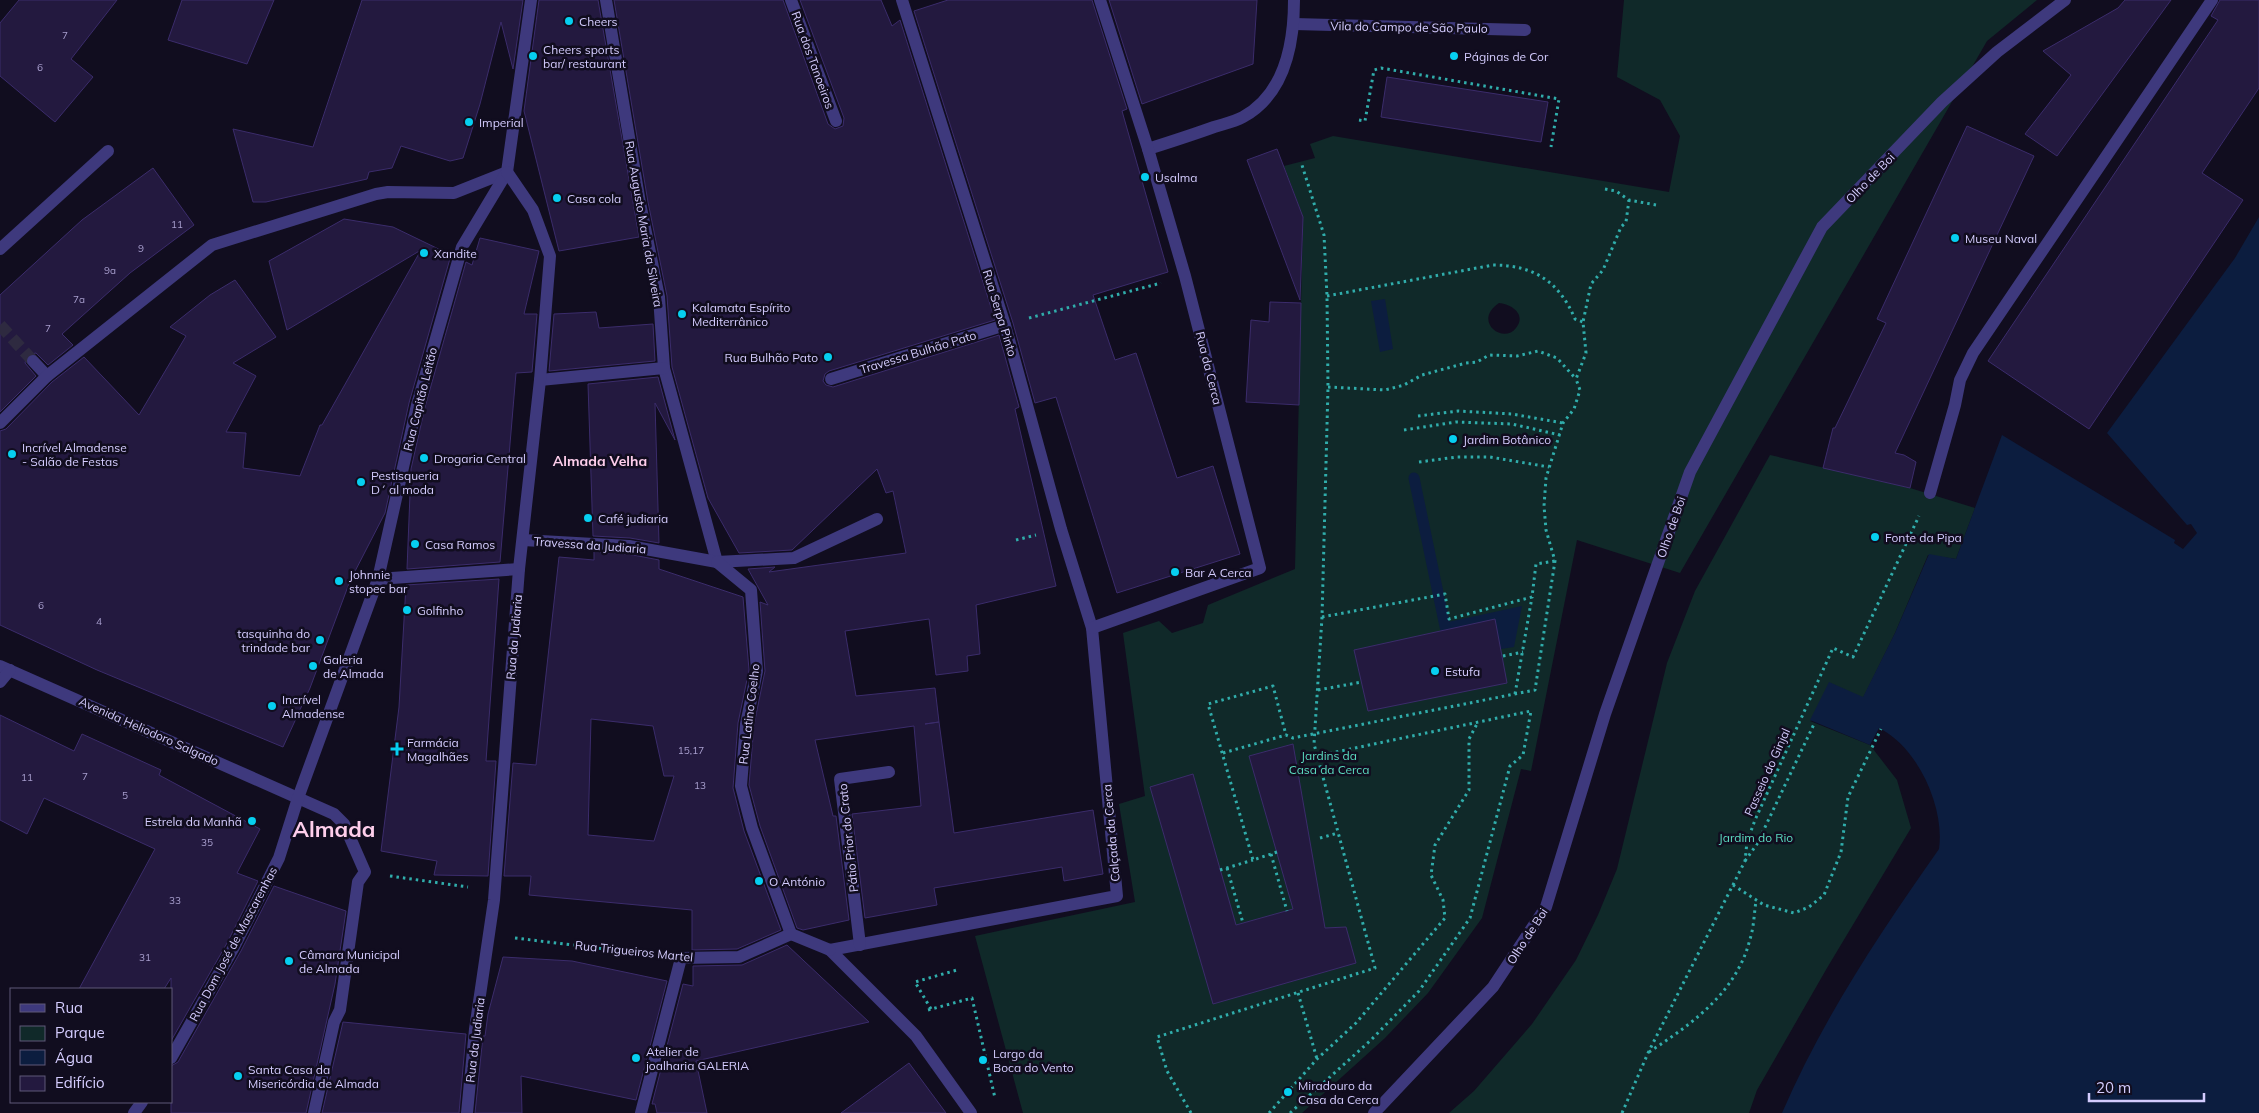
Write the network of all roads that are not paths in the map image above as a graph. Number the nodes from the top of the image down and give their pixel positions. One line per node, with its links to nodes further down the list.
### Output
1 (532, 0): 14 (street, Rua Capitão Leitão)
2 (606, 0): 18 (street, Rua Augusto Maria da Silveira)
3 (791, 0): 11 (street, Rua dos Tanoeiros)
4 (902, 0): 16 (street, Rua Serpa Pinto)
5 (1100, 0): 12 (street, Rua da Cerca)
6 (1294, 0): 9 (street)
7 (2065, 0): 42 (street, Olho de Boi)
8 (2212, 0): 23 (street)
9 (1294, 24): 10 (street, Vila do Campo de São Paulo); 12 (street)
10 (1524, 30)
11 (836, 121)
12 (1148, 149): 29 (street, Rua da Cerca)
13 (108, 151): 15 (street)
14 (507, 172): 19 (street); 21 (street, Rua da Judiaria); 28 (street, Rua Capitão Leitão)
15 (0, 249)
16 (1005, 325): 20 (street, Travessa Bulhão Pato); 29 (street, Rua Serpa Pinto)
17 (33, 361): 19 (street)
18 (664, 368): 21 (street); 26 (street, Rua Augusto Maria da Silveira)
19 (47, 376): 22 (street)
20 (831, 379)
21 (540, 380): 25 (street, Rua da Judiaria)
22 (0, 423)
23 (1930, 493)
24 (876, 519): 26 (street, Travessa da Judiaria)
25 (523, 540): 26 (street, Travessa da Judiaria); 27 (street, Rua da Judiaria)
26 (717, 562): 34 (street, Rua Latino Coelho)
27 (519, 568): 28 (street); 39 (street, Rua da Judiaria)
28 (378, 580): 33 (street, Rua Capitão Leitão)
29 (1092, 628): 35 (street, Calçada da Cerca)
30 (5, 668): 31 (street); 33 (street, Avenida Heliodoro Salgado)
31 (0, 682)
32 (889, 772): 35 (street, Pátio Prior do Crato)
33 (298, 798): 37 (street, Rua Dom José de Mascarenhas); 38 (street, Avenida Heliodoro Salgado)
34 (791, 934): 36 (street); 40 (street, Rua Trigueiros Martel)
35 (860, 945): 36 (street)
36 (830, 950): 41 (street)
37 (172, 1056)
38 (314, 1113)
39 (467, 1113)
40 (641, 1113)
41 (971, 1113)
42 (1374, 1113)

